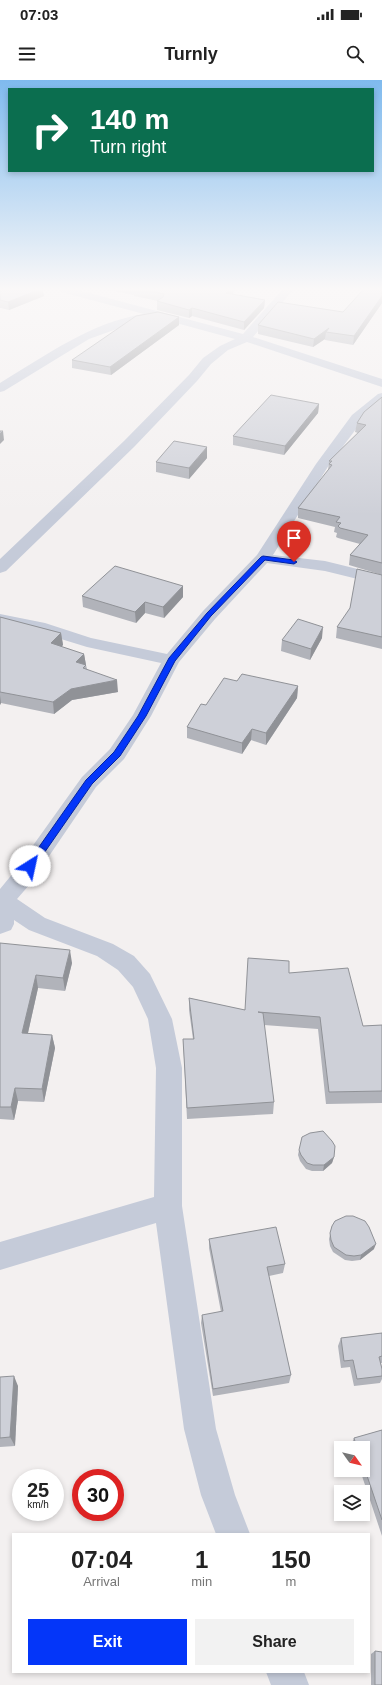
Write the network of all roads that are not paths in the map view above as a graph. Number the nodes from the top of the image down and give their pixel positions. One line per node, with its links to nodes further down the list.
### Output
1 (39, 365): 5 (street)
2 (204, 365): 8 (street)
3 (327, 365): 4 (street)
4 (382, 383)
5 (0, 388)
6 (382, 397): 7 (street)
7 (263, 558): 9 (street); 11 (street)
8 (0, 568)
9 (382, 580)
10 (0, 619): 11 (street)
11 (171, 660): 12 (street)
12 (3, 901): 13 (street); 14 (street)
13 (1, 924): 14 (street)
14 (36, 924): 15 (street)
15 (168, 1206): 16 (street); 17 (street)
16 (0, 1256)
17 (233, 1533)
18 (285, 1673): 19 (street)
19 (290, 1685)

